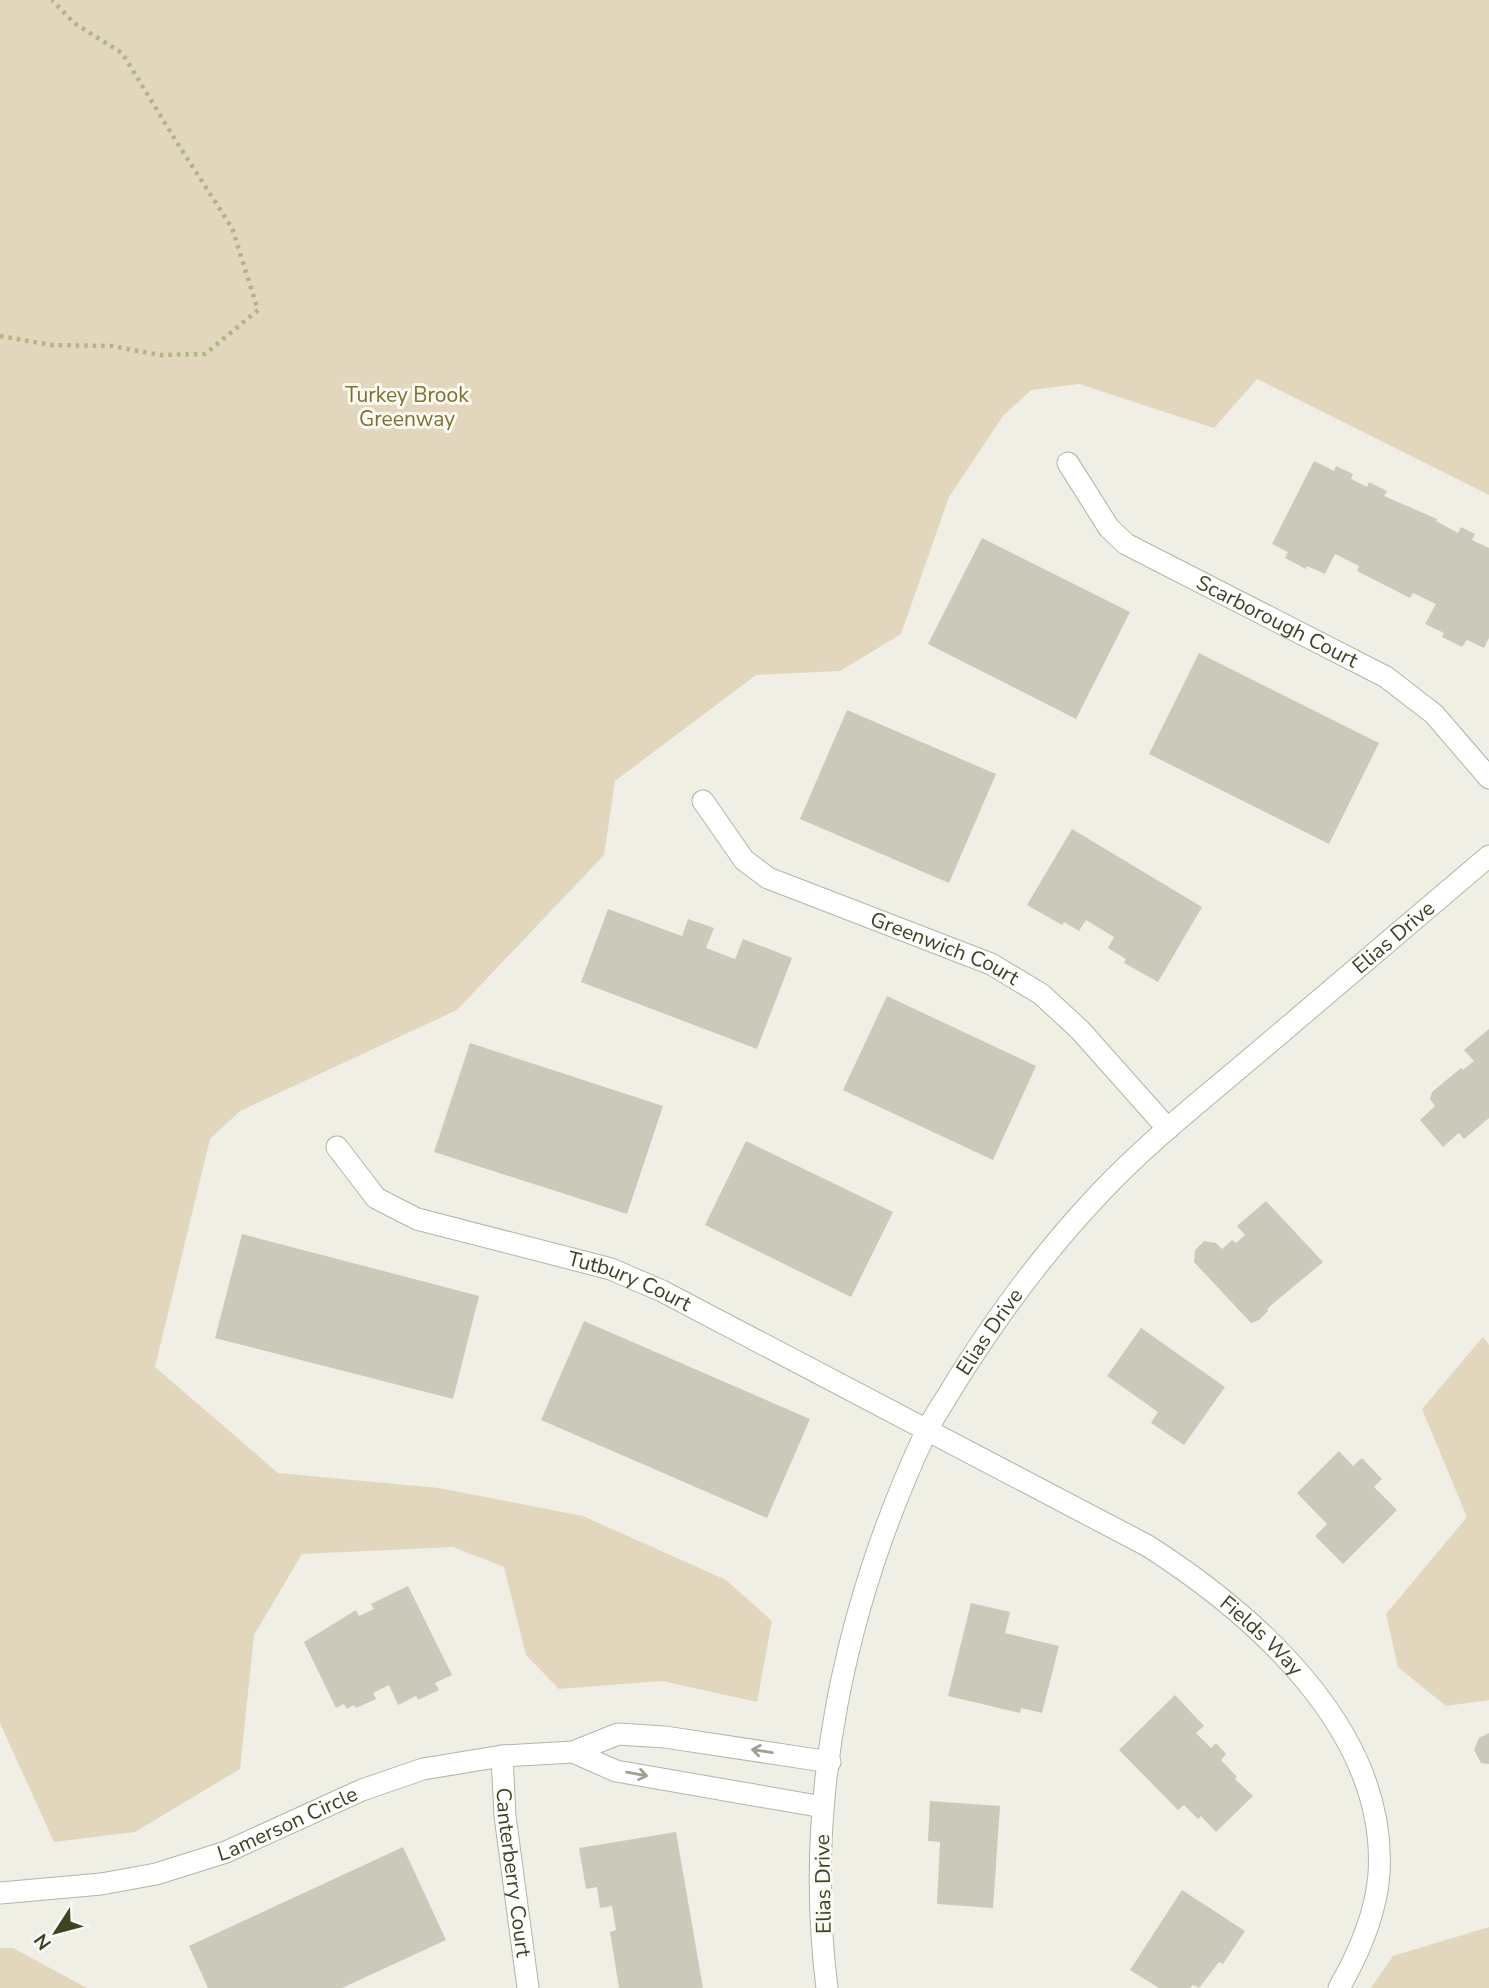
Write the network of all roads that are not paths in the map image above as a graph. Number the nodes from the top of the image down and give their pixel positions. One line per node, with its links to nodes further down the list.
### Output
1 (1068, 463): 2 (street, Scarborough Court)
2 (1489, 778)
3 (703, 801): 5 (street, Greenwich Court)
4 (1489, 856): 5 (street, Elias Drive)
5 (1167, 1129): 7 (street, Elias Drive)
6 (337, 1147): 7 (street, Tutbury Court)
7 (926, 1431): 10 (street, Elias Drive); 15 (street, Fields Way)
8 (573, 1752): 9 (street, Lamerson Circle); 10 (street, Lamerson Circle, one-way to 8); 11 (street, Lamerson Circle, one-way to 11)
9 (502, 1756): 12 (street, Lamerson Circle); 13 (street, Canterberry Court)
10 (830, 1762): 11 (street, Elias Drive)
11 (823, 1807): 14 (street, Elias Drive)
12 (0, 1893)
13 (528, 1988)
14 (827, 1988)
15 (1339, 1988)

